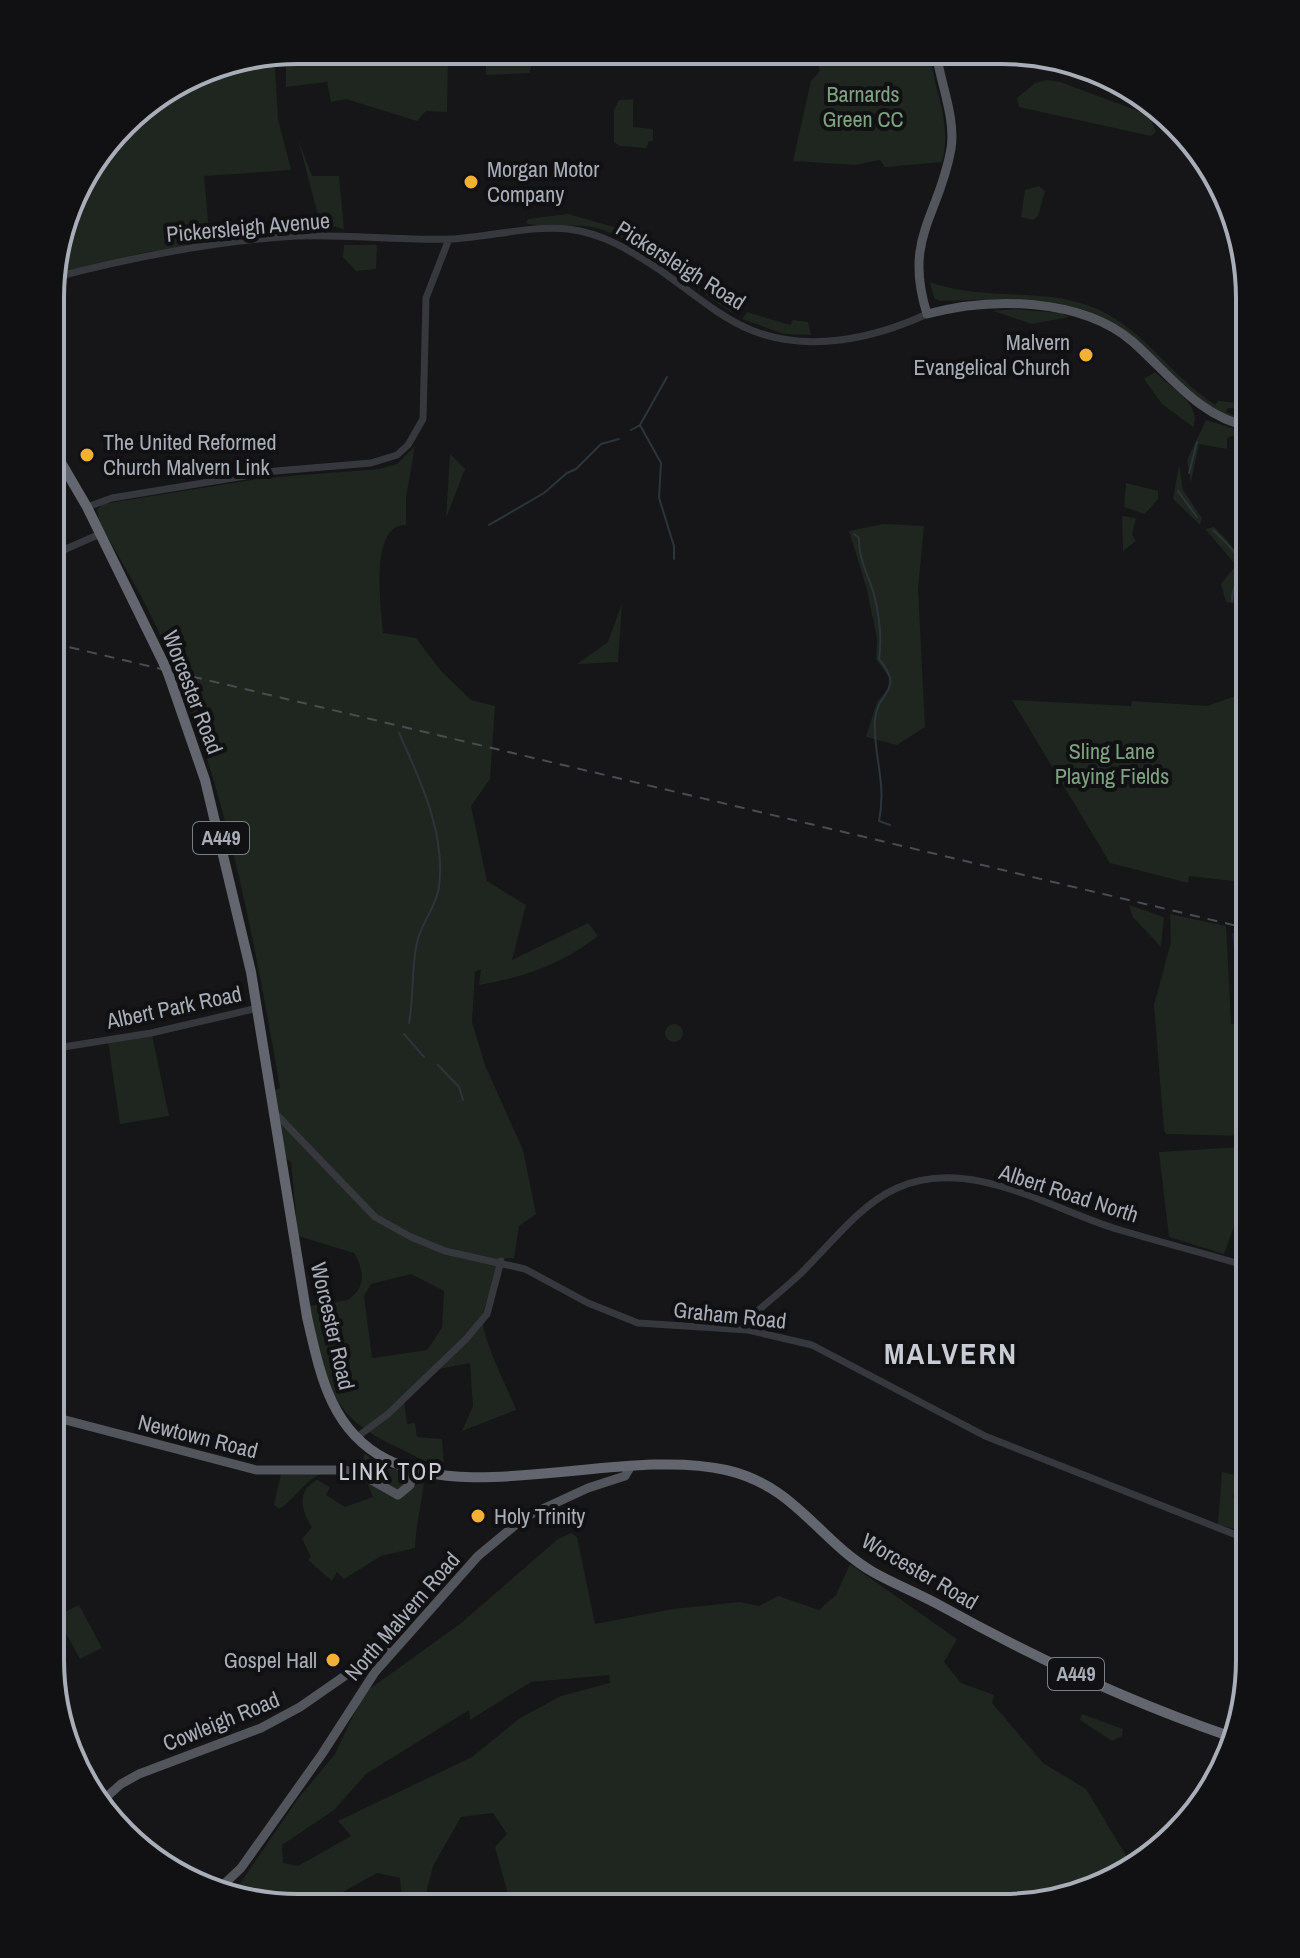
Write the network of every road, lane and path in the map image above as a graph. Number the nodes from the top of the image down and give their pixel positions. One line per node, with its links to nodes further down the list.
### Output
1 (938, 64): 4 (main road)
2 (449, 239): 3 (street, Pickersleigh Avenue); 4 (street, Pickersleigh Road); 7 (street)
3 (66, 275)
4 (927, 314): 5 (main road, Pickersleigh Road)
5 (1236, 422)
6 (64, 468): 7 (highway, Worcester Road / A449)
7 (87, 507): 8 (highway, Worcester Road / A449)
8 (100, 534): 9 (street); 10 (highway, Worcester Road / A449)
9 (64, 550)
10 (258, 1008): 11 (street, Albert Park Road); 12 (highway, Worcester Road / A449)
11 (64, 1047)
12 (277, 1115): 13 (street, Graham Road); 17 (highway, Worcester Road / A449)
13 (501, 1261): 15 (street, Graham Road); 17 (street)
14 (1235, 1263): 15 (street, Albert Road North)
15 (736, 1329): 20 (street, Graham Road)
16 (64, 1420): 19 (main road, Newtown Road)
17 (357, 1437): 19 (highway, Worcester Road / A449)
18 (631, 1466): 19 (highway, Worcester Road / A449); 21 (main road, North Malvern Road); 22 (highway, Worcester Road / A449)
19 (414, 1471)
20 (1235, 1535)
21 (390, 1653): 23 (main road, Cowleigh Road); 24 (main road, North Malvern Road)
22 (1224, 1734)
23 (108, 1796)
24 (226, 1882)

